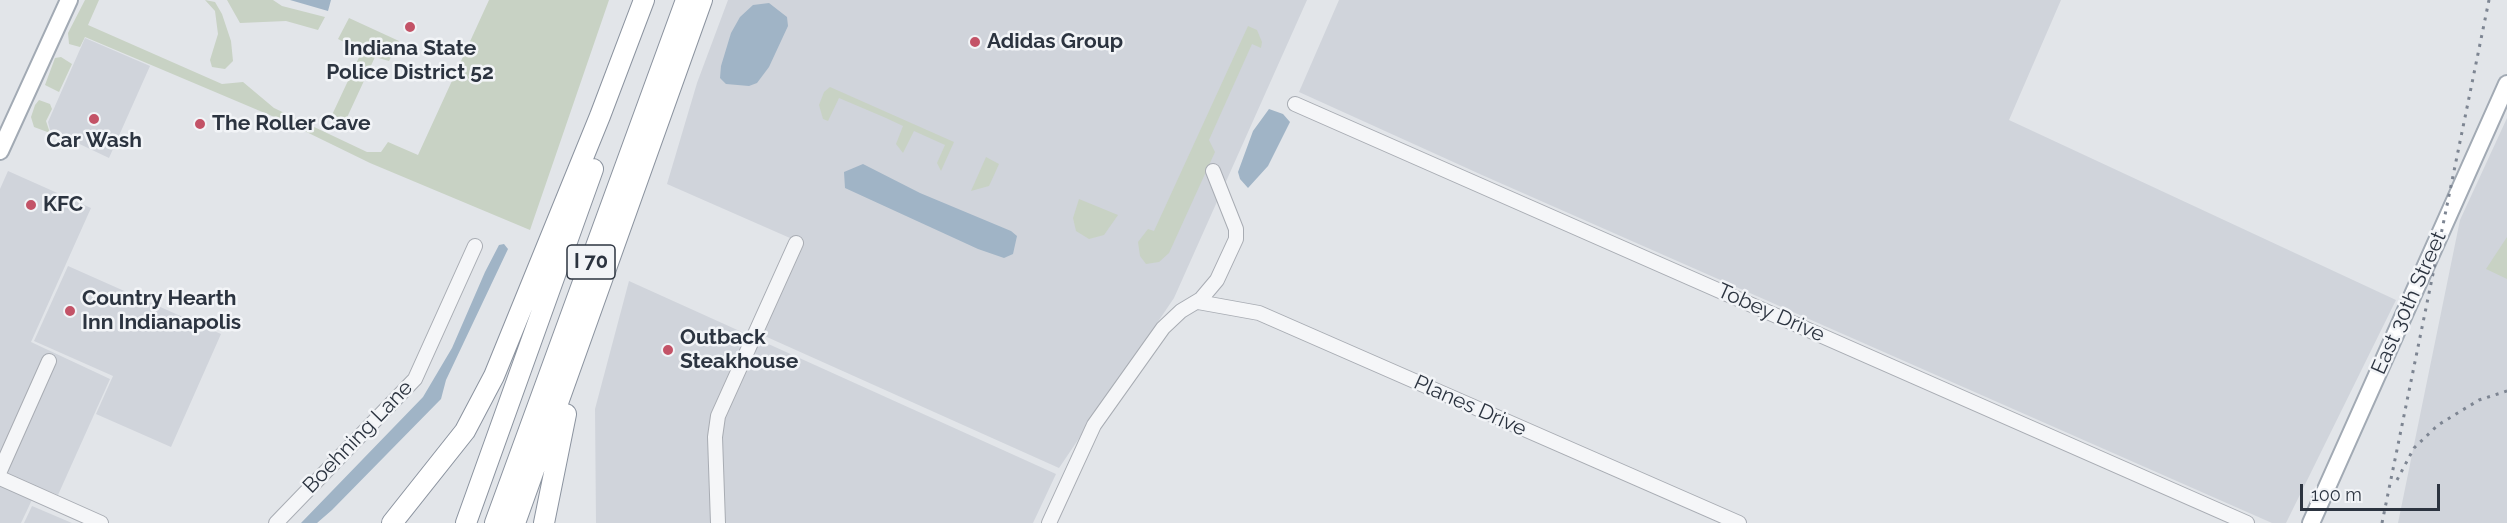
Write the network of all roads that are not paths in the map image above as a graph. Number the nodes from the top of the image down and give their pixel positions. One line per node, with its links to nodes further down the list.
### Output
1 (69, 0): 8 (main road)
2 (644, 0): 20 (highway)
3 (653, 0): 21 (highway, I 70)
4 (686, 0): 22 (highway, I 70)
5 (702, 0): 11 (highway)
6 (2507, 84): 29 (main road, East 30th Street)
7 (1295, 104): 28 (street, Tobey Drive)
8 (6, 123): 9 (main road)
9 (0, 151)
10 (1213, 171): 14 (street)
11 (620, 234): 23 (highway); 24 (highway)
12 (796, 243): 25 (street)
13 (475, 246): 19 (street, Boehning Lane)
14 (1197, 302): 26 (street); 27 (street, Planes Drive)
15 (49, 361): 16 (street)
16 (0, 471)
17 (0, 478): 18 (street)
18 (101, 523)
19 (276, 523)
20 (392, 523)
21 (466, 523)
22 (495, 523)
23 (515, 523)
24 (544, 523)
25 (718, 523)
26 (1049, 523)
27 (1739, 523)
28 (2247, 523)
29 (2311, 523)

